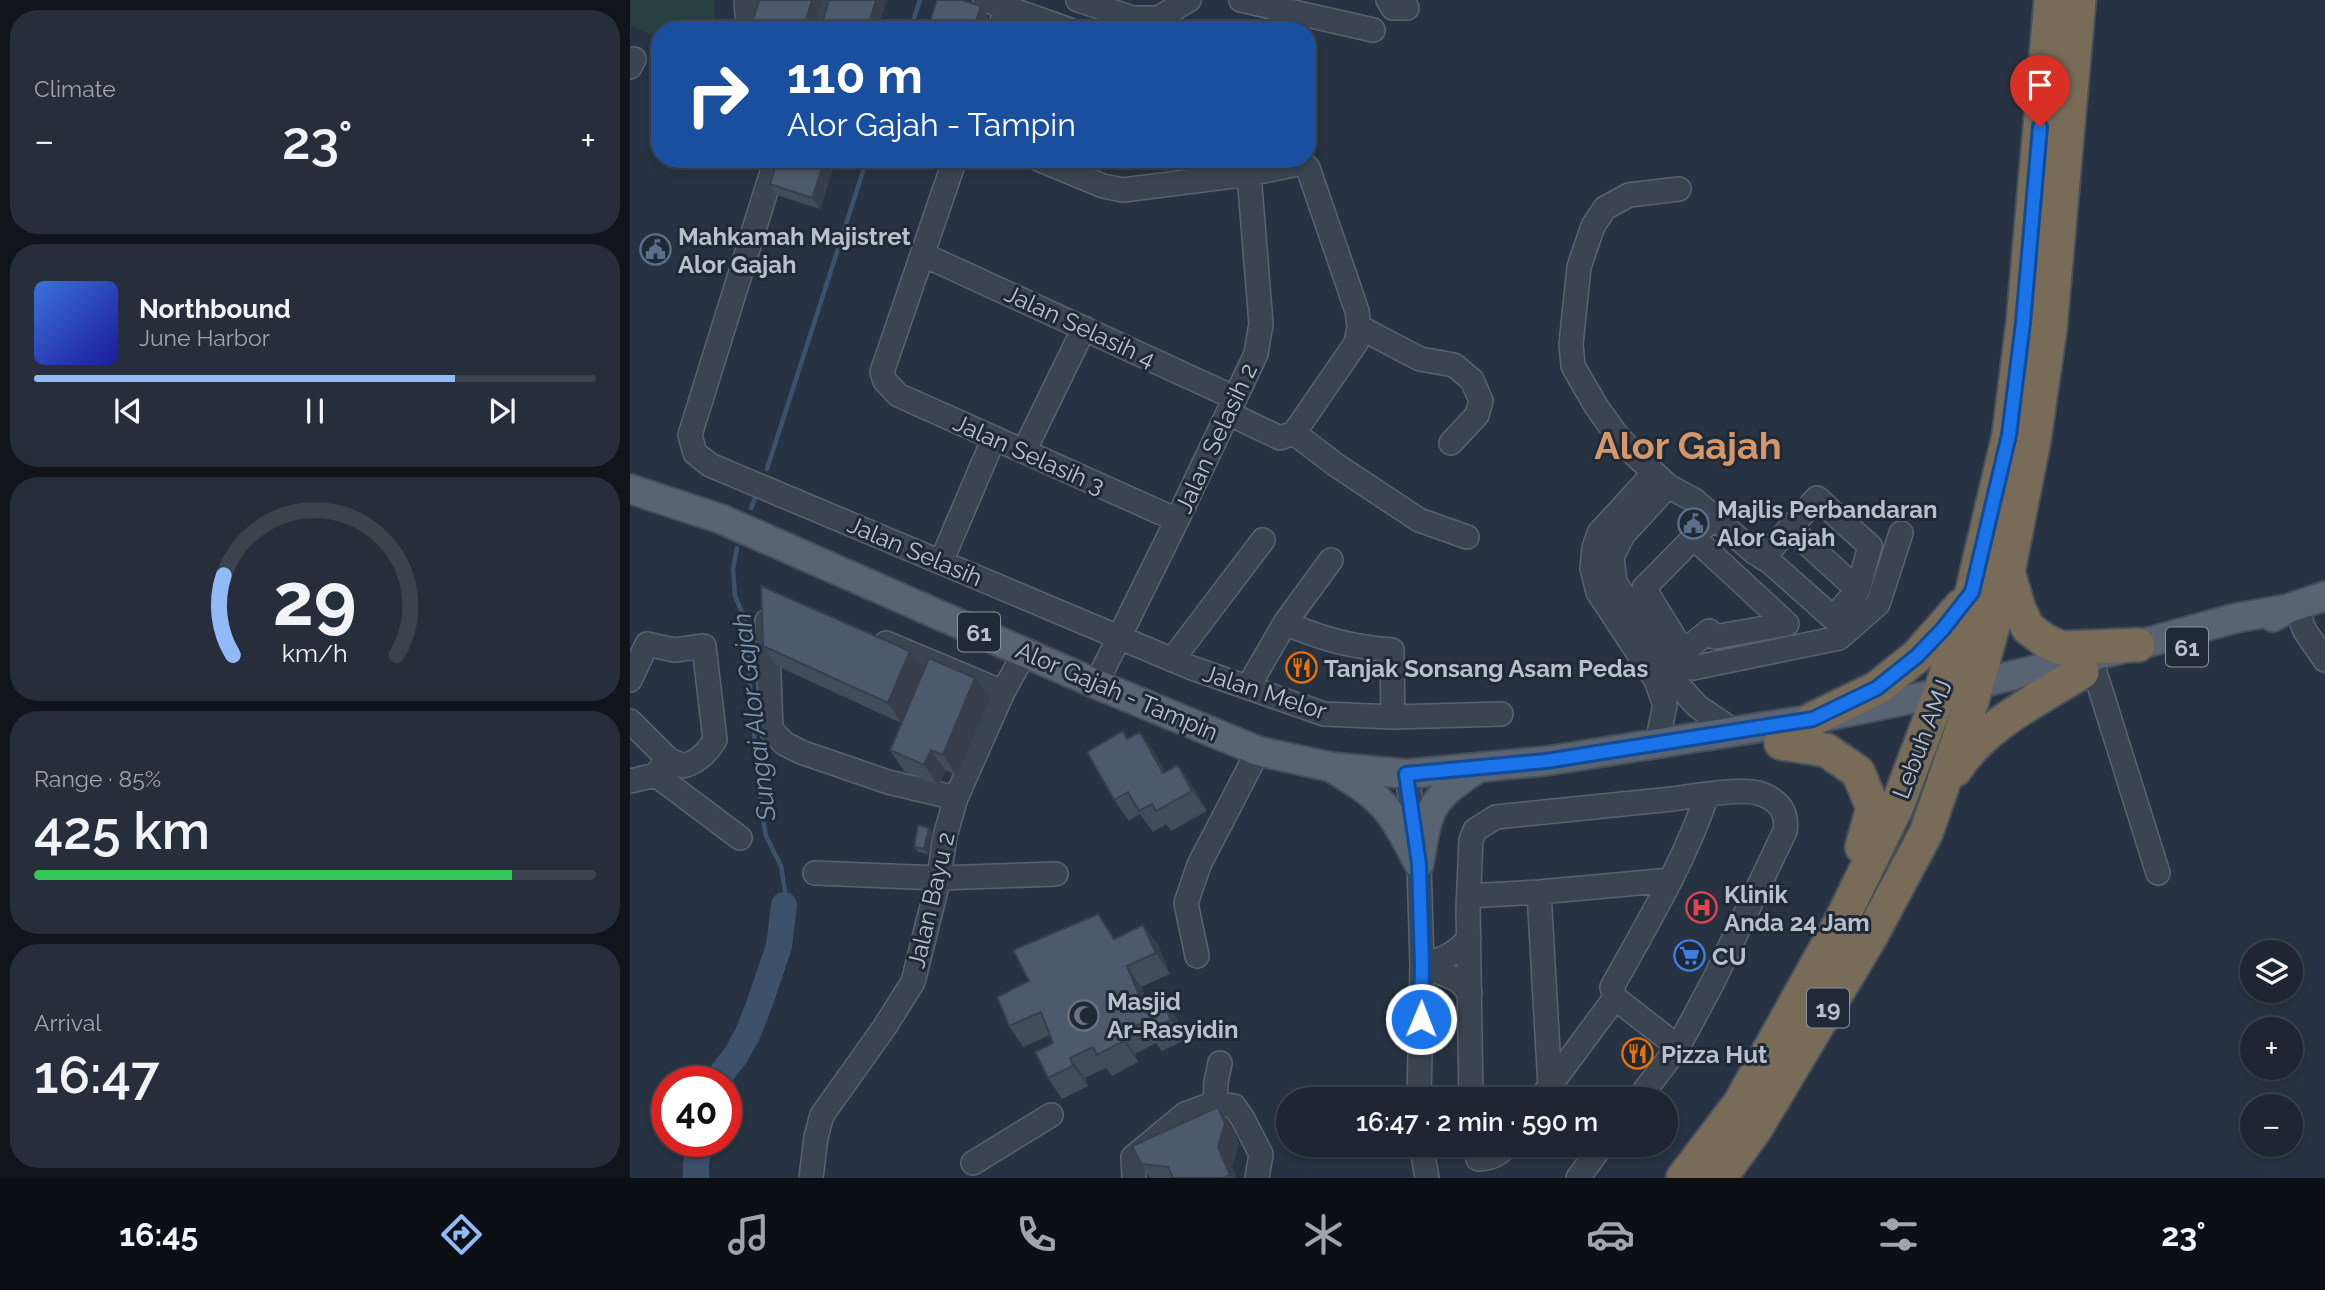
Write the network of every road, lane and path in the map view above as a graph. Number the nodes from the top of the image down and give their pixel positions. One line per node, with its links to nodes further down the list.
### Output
1 (746, 0): 9 (street)
2 (825, 0): 10 (street)
3 (1078, 0): 4 (street)
4 (1189, 0)
5 (1241, 0): 13 (street)
6 (2051, 0): 45 (highway, Lebuh AMJ / 19)
7 (2079, 0): 43 (highway, Lebuh AMJ / 19)
8 (1000, 3): 11 (street); 12 (street)
9 (747, 21)
10 (819, 21)
11 (999, 21)
12 (1047, 21)
13 (1373, 30)
14 (773, 168): 41 (street, Jalan Selasih)
15 (952, 168): 21 (street)
16 (1060, 168): 19 (street)
17 (1278, 168): 19 (street)
18 (1308, 168): 22 (street)
19 (1249, 174): 24 (street, Jalan Selasih 2)
20 (1679, 189): 29 (street)
21 (924, 255): 23 (street, Jalan Selasih 4); 26 (street, Jalan Selasih 3)
22 (1359, 327): 25 (street); 27 (street)
23 (1084, 328): 24 (street, Jalan Selasih 4); 28 (street)
24 (1231, 406): 25 (street, Jalan Selasih 4); 32 (street, Jalan Selasih 2)
25 (1294, 433): 35 (street)
26 (994, 438): 28 (street, Jalan Selasih 3); 41 (street)
27 (1451, 443)
28 (1024, 451): 32 (street, Jalan Selasih 3)
29 (1661, 479): 31 (street); 38 (street); 42 (street)
30 (630, 489): 53 (main road, Alor Gajah - Tampin / 61)
31 (1714, 517): 36 (street); 39 (street)
32 (1177, 520): 51 (street, Jalan Selasih 2)
33 (1790, 528): 39 (street); 44 (street); 44 (street)
34 (1902, 533): 54 (street)
35 (1467, 537)
36 (1694, 538): 54 (street); 54 (street)
37 (1263, 540): 55 (street)
38 (1612, 557): 42 (street); 70 (street)
39 (1763, 558): 44 (street)
40 (1331, 560): 49 (street)
41 (941, 562): 51 (street, Jalan Selasih)
42 (1592, 568): 71 (street)
43 (2008, 572): 52 (highway); 64 (highway, Lebuh AMJ / 19)
44 (1858, 590)
45 (1972, 592): 65 (highway, Lebuh AMJ / 19); 68 (highway)
46 (2325, 596): 48 (main road, 61)
47 (771, 599): 81 (street)
48 (2291, 608): 52 (main road, Alor Gajah - Tampin / 61); 56 (street); 58 (main road, 61)
49 (1285, 623): 61 (street); 67 (street)
50 (863, 634): 57 (street)
51 (1120, 638): 55 (street, Jalan Melor); 60 (street, Jalan Selasih 2)
52 (2138, 645): 64 (main road, Alor Gajah - Tampin / 61)
53 (1025, 652): 60 (main road, Alor Gajah - Tampin / 61); 63 (street, Jalan Bayu 2)
54 (1684, 652)
55 (1171, 660): 61 (street, Jalan Melor)
56 (2325, 660)
57 (937, 665): 62 (street); 63 (street)
58 (2088, 670): 64 (main road, Alor Gajah - Tampin / 61); 82 (highway); 88 (street)
59 (630, 680): 76 (street)
60 (1096, 684): 73 (main road, Alor Gajah - Tampin / 61)
61 (1248, 687): 67 (street, Jalan Melor)
62 (927, 688)
63 (1003, 692): 84 (street, Jalan Bayu 2)
64 (1974, 692): 65 (main road, Alor Gajah - Tampin / 61); 82 (highway, Lebuh AMJ / 19)
65 (1937, 701): 68 (main road, Alor Gajah - Tampin / 61); 72 (main road, Alor Gajah - Tampin / 61); 94 (highway, Lebuh AMJ / 19)
66 (1501, 715): 67 (street, Jalan Melor)
67 (1393, 717)
68 (1813, 719): 70 (main road, Alor Gajah - Tampin / 61)
69 (630, 721): 76 (street)
70 (1734, 732): 71 (main road, Alor Gajah - Tampin / 61)
71 (1657, 743): 75 (main road, Alor Gajah - Tampin / 61)
72 (1781, 743): 75 (main road, Alor Gajah - Tampin / 61); 94 (highway)
73 (1258, 751): 77 (main road, Alor Gajah - Tampin / 61); 96 (street)
74 (898, 759): 81 (street)
75 (1546, 761): 78 (main road, Alor Gajah - Tampin / 61)
76 (662, 767): 80 (street); 85 (street)
77 (1331, 767): 79 (main road, Alor Gajah - Tampin / 61); 86 (main road)
78 (1481, 767): 79 (main road, Alor Gajah - Tampin / 61); 86 (main road)
79 (1406, 774): 86 (street)
80 (630, 781)
81 (888, 782): 84 (street)
82 (1942, 790): 118 (highway, Lebuh AMJ / 19)
83 (1707, 794): 91 (street); 93 (street); 100 (street)
84 (957, 798): 90 (street, Jalan Bayu 2)
85 (740, 838)
86 (1419, 864): 97 (street)
87 (815, 873): 90 (street)
88 (2158, 873)
89 (1056, 874): 90 (street)
90 (939, 877): 112 (street, Jalan Bayu 2)
91 (1671, 880): 92 (street); 99 (street)
92 (1539, 892): 93 (street); 104 (street)
93 (1469, 896): 95 (street)
94 (1840, 923): 117 (highway, Lebuh AMJ / 19)
95 (1469, 938): 97 (street); 98 (street)
96 (1197, 956)
97 (1422, 965): 98 (street); 102 (street)
98 (1470, 993): 103 (street)
99 (1615, 998): 100 (street); 105 (street)
100 (1678, 1047): 106 (street)
101 (1220, 1063): 107 (street)
102 (1419, 1087)
103 (1471, 1087)
104 (1545, 1087)
105 (1549, 1087)
106 (1647, 1087)
107 (1215, 1103): 113 (street); 114 (street)
108 (1051, 1115): 111 (street)
109 (1423, 1157): 115 (street)
110 (1594, 1157): 116 (street)
111 (973, 1163)
112 (811, 1178)
113 (1134, 1178)
114 (1257, 1178)
115 (1427, 1178)
116 (1578, 1178)
117 (1683, 1178)
118 (1720, 1178)

